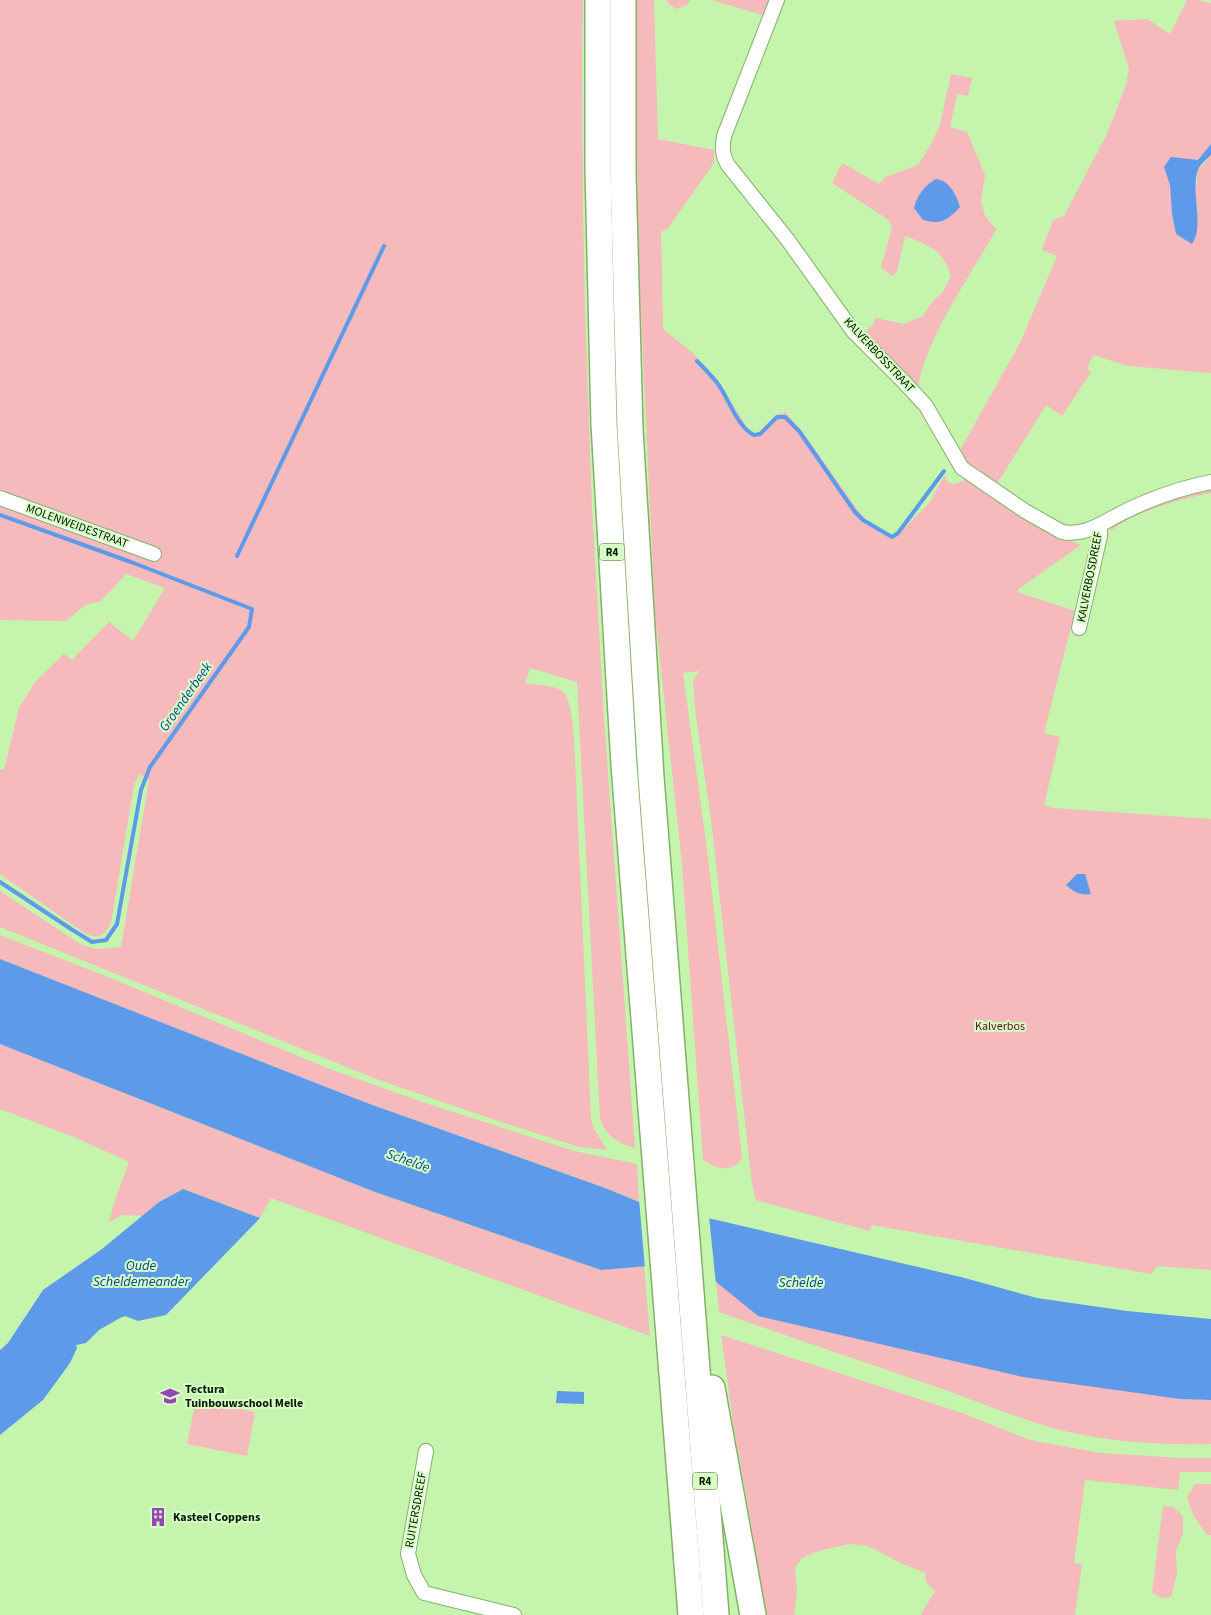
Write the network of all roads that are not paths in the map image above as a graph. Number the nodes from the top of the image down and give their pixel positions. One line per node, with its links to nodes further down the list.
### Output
1 (598, 0): 12 (highway, R4)
2 (623, 0): 9 (highway, R4)
3 (777, 0): 6 (street, KALVERBOSSTRAAT)
4 (1211, 482): 6 (street, KALVERBOSSTRAAT)
5 (0, 498): 7 (street, MOLENWEIDESTRAAT)
6 (1100, 526): 8 (street, KALVERBOSDREEF)
7 (154, 554)
8 (1079, 628)
9 (701, 1349): 13 (highway, R4); 14 (highway)
10 (426, 1450): 11 (street, RUITERSDREEF)
11 (514, 1615)
12 (691, 1615)
13 (716, 1615)
14 (754, 1615)

